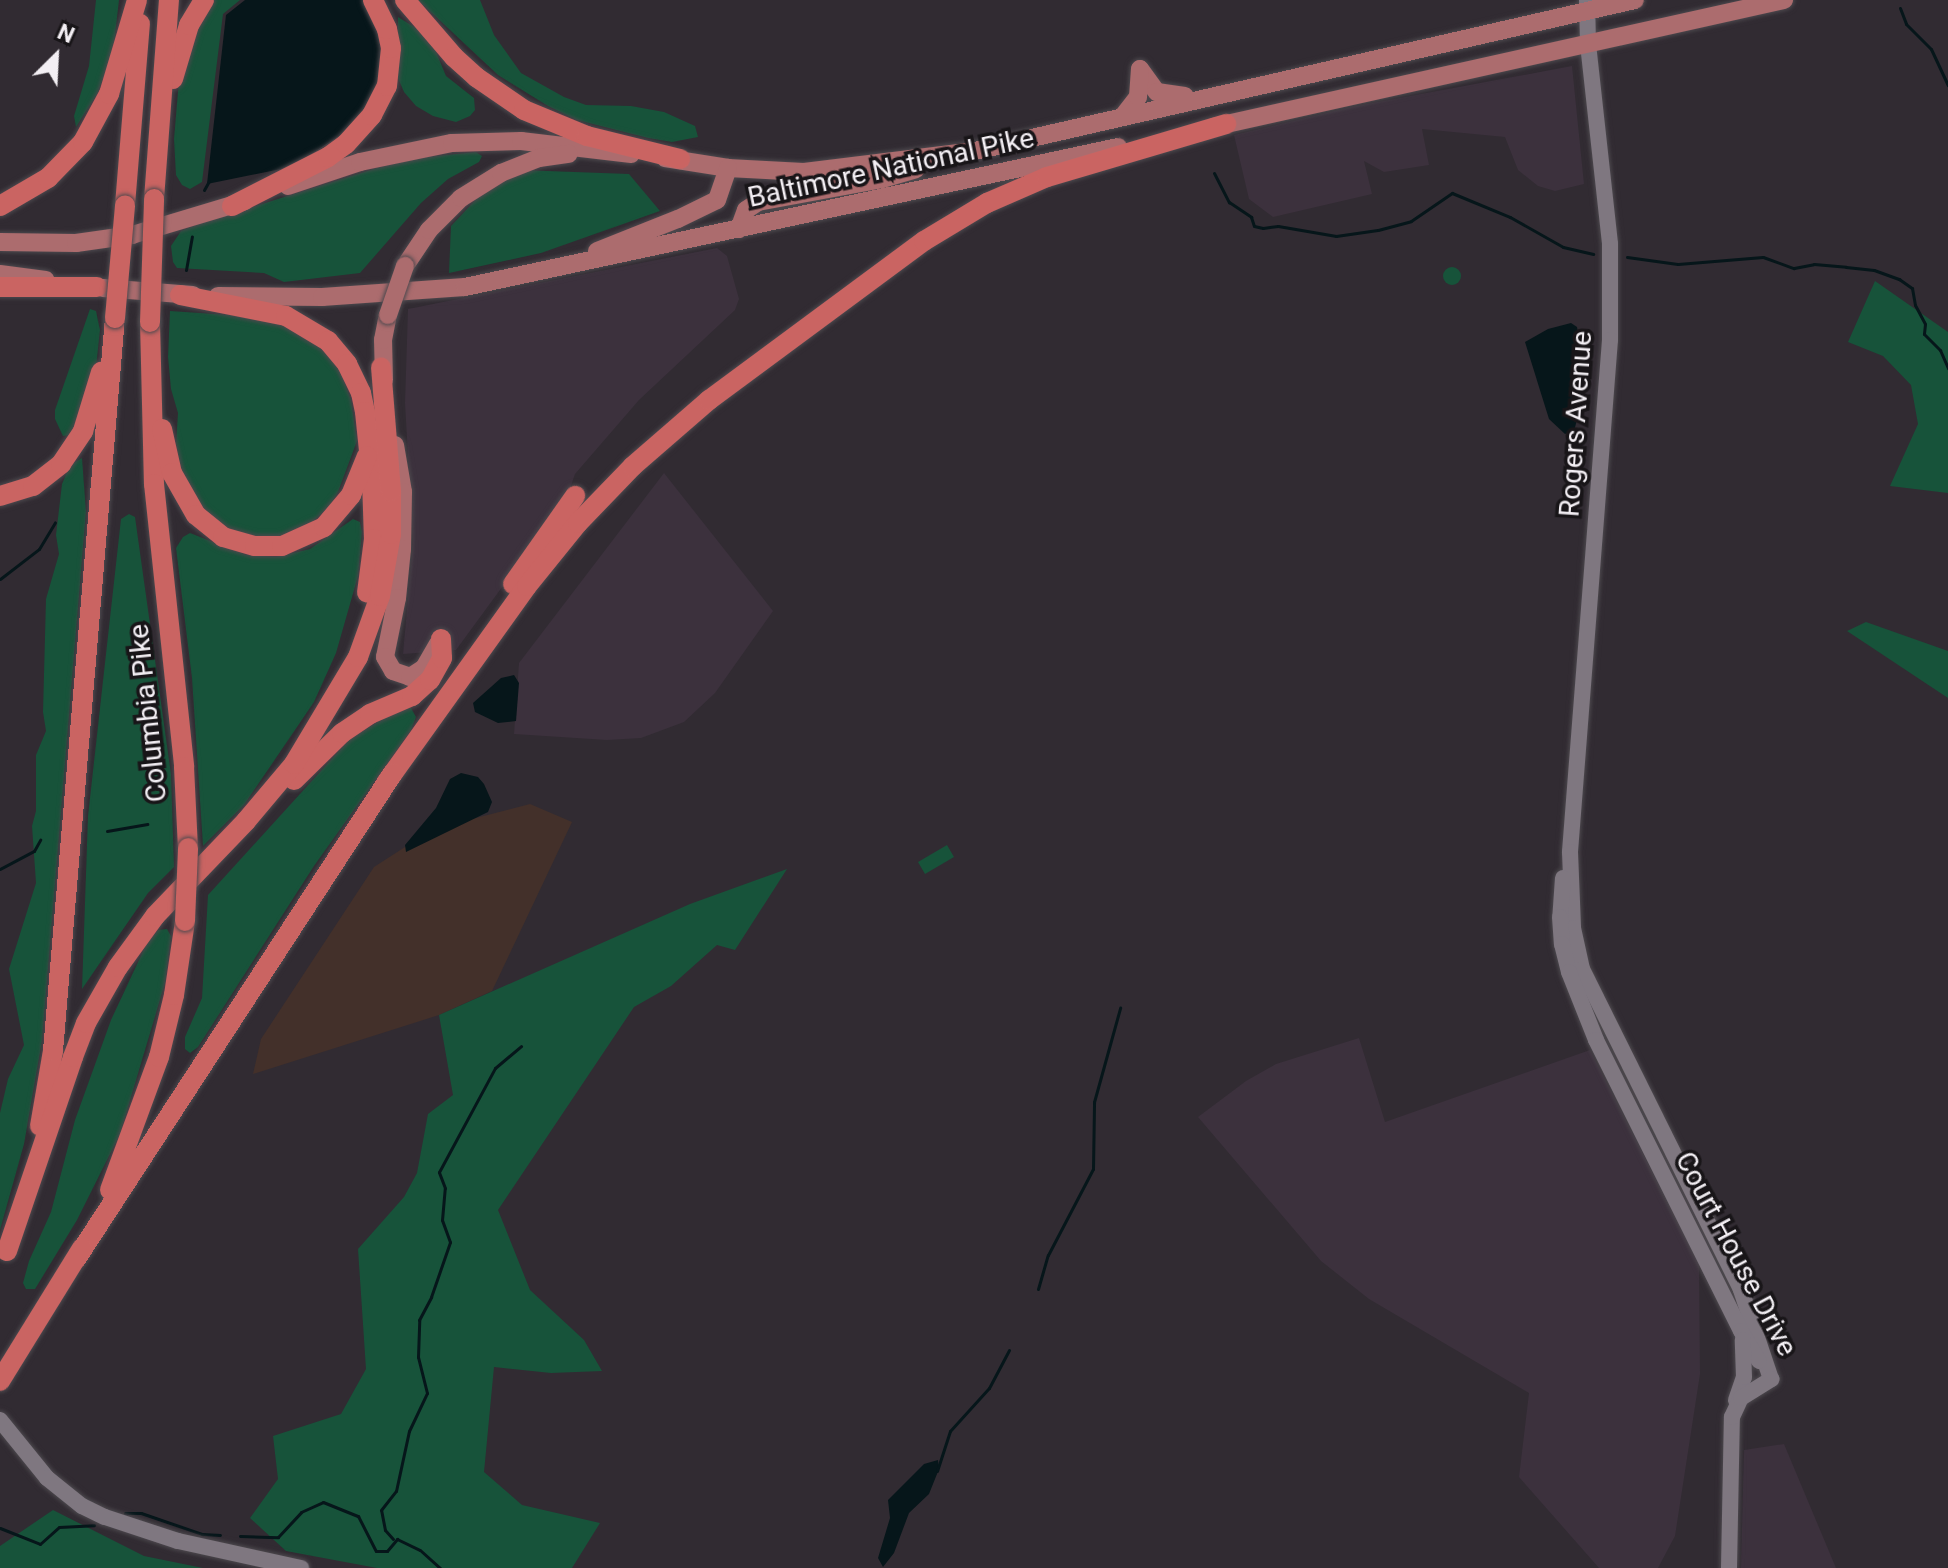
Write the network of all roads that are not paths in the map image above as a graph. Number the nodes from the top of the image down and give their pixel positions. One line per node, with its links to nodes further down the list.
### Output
1 (140, 0): 18 (highway); 27 (highway, Columbia Pike, bridge)
2 (169, 0): 17 (highway, Columbia Pike)
3 (204, 0): 17 (highway)
4 (373, 0): 19 (highway)
5 (405, 0): 15 (highway)
6 (1635, 0): 8 (main road, Baltimore National Pike)
7 (1784, 0): 9 (main road, Baltimore National Pike)
8 (1587, 5): 9 (main road, Rogers Avenue); 10 (main road, Baltimore National Pike)
9 (1588, 44): 12 (main road, Baltimore National Pike); 37 (main road, Rogers Avenue)
10 (1215, 95): 11 (main road, Baltimore National Pike); 11 (main road)
11 (1123, 116): 14 (main road, Baltimore National Pike)
12 (1226, 124): 20 (main road, Baltimore National Pike); 35 (highway)
13 (600, 151): 15 (main road, Baltimore National Pike); 19 (main road, Baltimore National Pike); 29 (main road, bridge)
14 (975, 151): 16 (main road, Baltimore National Pike); 20 (main road)
15 (680, 159): 16 (main road, Baltimore National Pike)
16 (728, 168): 23 (main road)
17 (154, 190): 28 (highway, Columbia Pike, bridge)
18 (0, 206)
19 (232, 206): 21 (main road, Baltimore National Pike)
20 (739, 229): 23 (main road, Baltimore National Pike)
21 (0, 242)
22 (0, 274): 25 (main road, Baltimore National Pike)
23 (518, 277): 26 (main road, Baltimore National Pike)
24 (0, 287): 25 (highway)
25 (97, 287): 26 (main road, Baltimore National Pike)
26 (180, 295): 30 (highway)
27 (115, 318): 31 (highway); 39 (highway, Columbia Pike)
28 (150, 347): 30 (highway); 38 (highway, Columbia Pike, bridge)
29 (381, 367): 33 (main road); 34 (highway)
30 (368, 452): 34 (highway)
31 (0, 496)
32 (575, 496): 35 (highway)
33 (441, 639): 36 (highway)
34 (329, 709): 36 (highway)
35 (386, 783): 38 (highway)
36 (203, 866): 39 (highway)
37 (1576, 971): 40 (main road, Court House Drive); 42 (main road, Court House Drive)
38 (76, 1259): 41 (highway, Columbia Pike)
39 (3, 1260)
40 (1741, 1331): 42 (main road, Court House Drive); 43 (main road)
41 (1, 1379)
42 (1771, 1379): 43 (main road)
43 (1732, 1417): 46 (main road)
44 (0, 1420): 45 (main road)
45 (301, 1568)
46 (1729, 1568)

